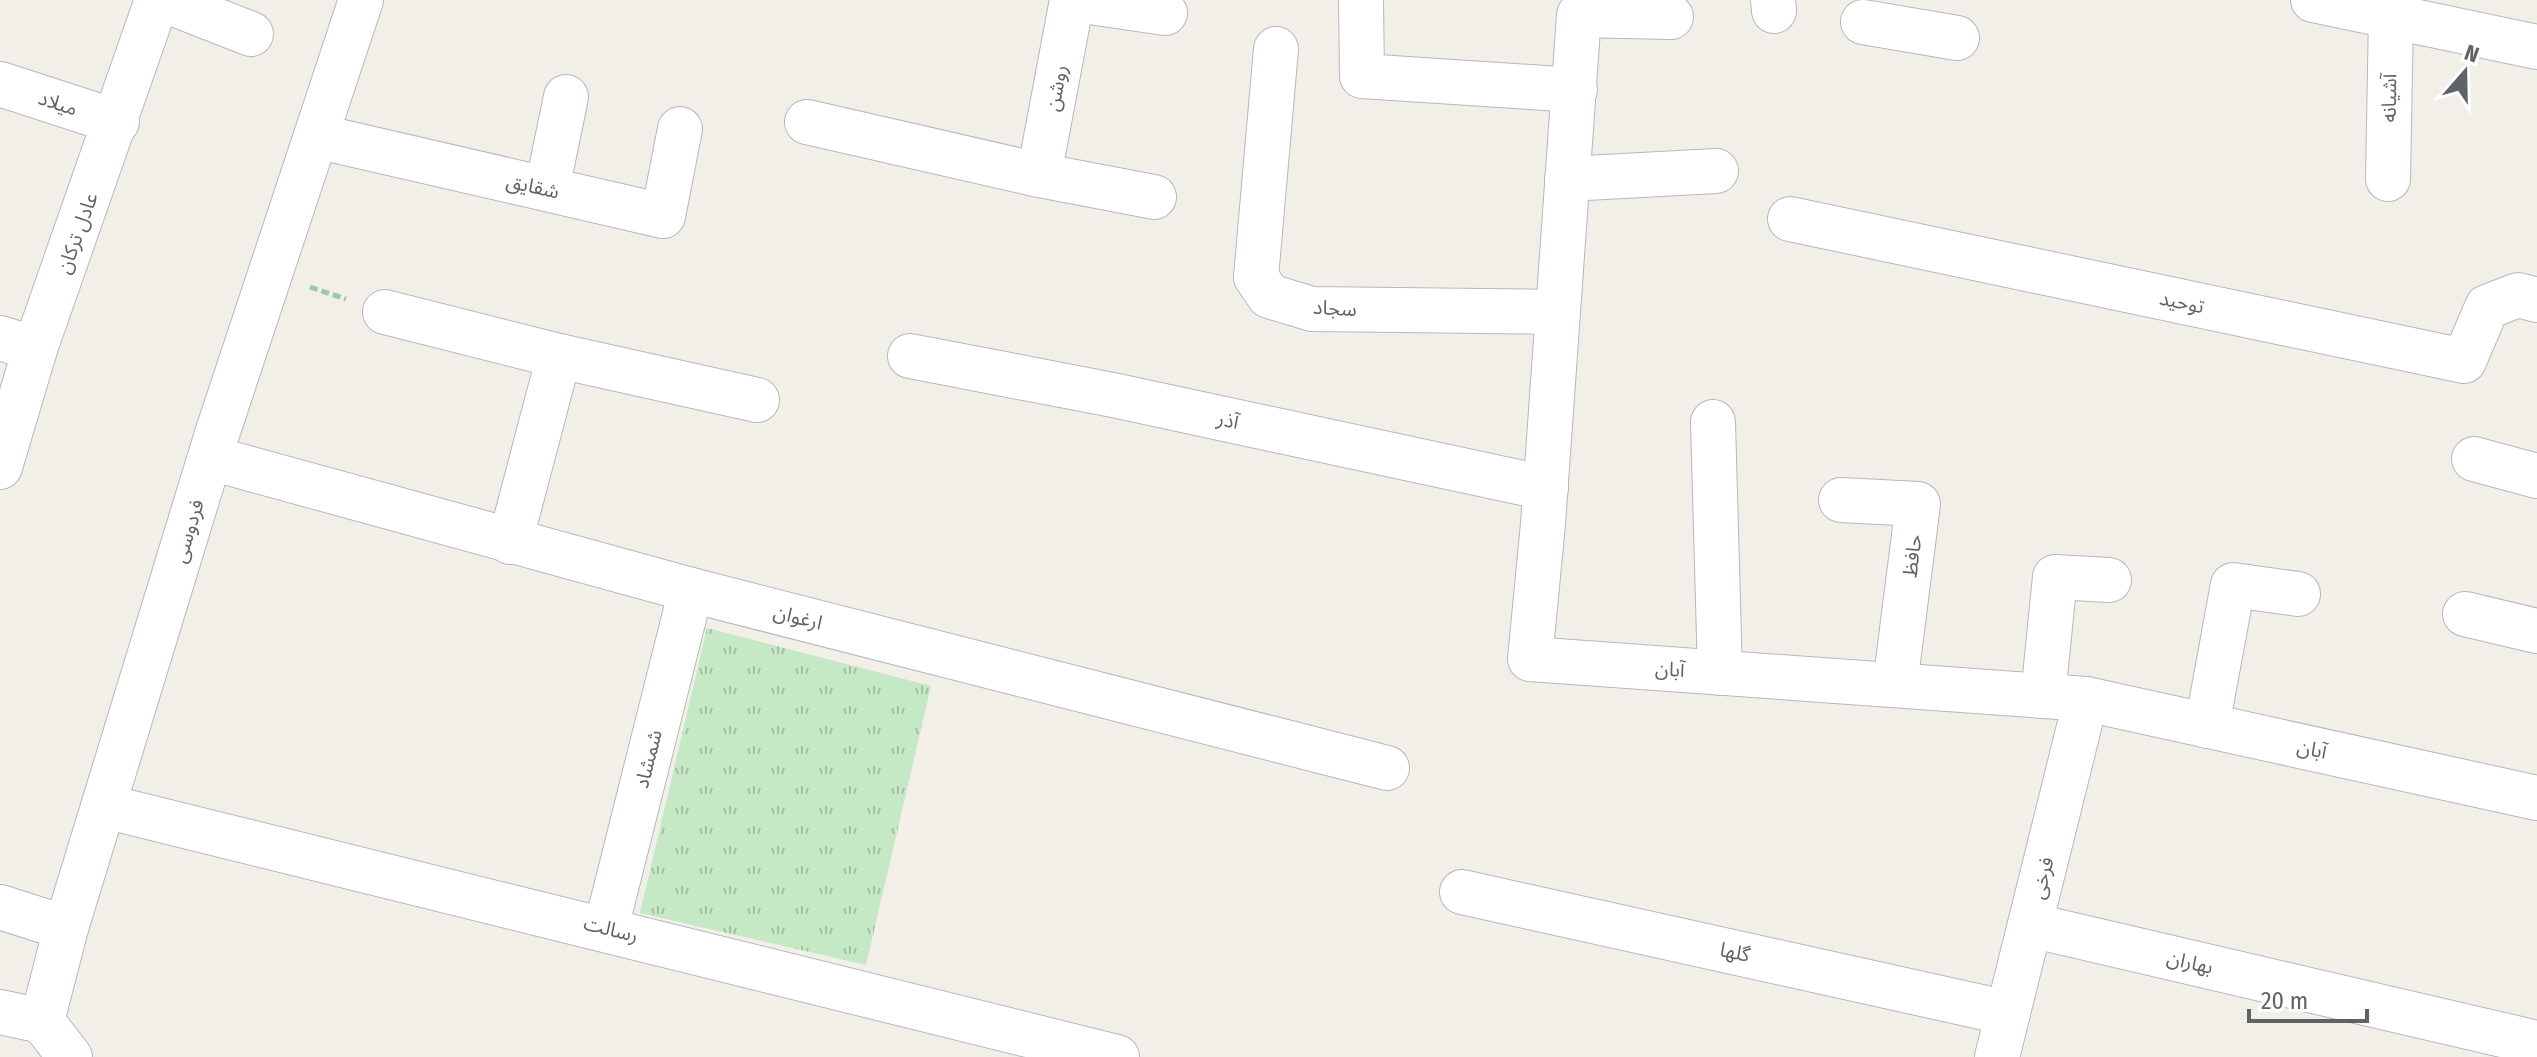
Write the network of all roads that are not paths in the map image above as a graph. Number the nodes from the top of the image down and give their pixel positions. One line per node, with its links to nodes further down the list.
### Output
1 (157, 0): 19 (street, عادل ترکان)
2 (164, 0): 12 (street)
3 (361, 0): 22 (street, فردوسی)
4 (1074, 0): 7 (street); 24 (street, روشن)
5 (1361, 0): 17 (street)
6 (2313, 0): 9 (street)
7 (1165, 13)
8 (1913, 14): 11 (street); 13 (street)
9 (2391, 16): 14 (street); 26 (street, آشیانه)
10 (1671, 17): 17 (street, آبان)
11 (1863, 22)
12 (251, 34)
13 (1957, 38)
14 (2537, 47)
15 (1276, 49): 32 (street, سجاد)
16 (0, 84): 19 (street, میلاد)
17 (1575, 90): 25 (street, آبان)
18 (566, 97): 27 (street)
19 (117, 122): 33 (street, عادل ترکان)
20 (807, 122): 24 (street)
21 (680, 129): 27 (street, شقایق)
22 (316, 136): 27 (street, شقایق); 38 (street, فردوسی)
23 (1716, 171): 25 (street)
24 (1039, 175): 28 (street)
25 (1567, 179): 32 (street, آبان)
26 (2388, 179)
27 (547, 189)
28 (1154, 197)
29 (1790, 219): 30 (street, توحید)
30 (2537, 300)
31 (385, 312): 34 (street)
32 (1558, 312): 42 (street, آبان)
33 (18, 343): 40 (street, عادل ترکان)
34 (559, 356): 36 (street); 44 (street)
35 (910, 356): 42 (street, آذر)
36 (757, 400)
37 (1713, 422): 50 (street)
38 (211, 458): 44 (street, ارغوان); 57 (street, فردوسی)
39 (2474, 459): 41 (street)
40 (0, 467)
41 (2537, 476)
42 (1546, 488): 50 (street, آبان)
43 (1841, 500): 51 (street, حافظ)
44 (510, 542): 46 (street, ارغوان)
45 (2109, 580): 52 (street)
46 (691, 590): 55 (street, ارغوان); 62 (street, شمشاد)
47 (2298, 594): 54 (street)
48 (2465, 614): 49 (street)
49 (2537, 631)
50 (1720, 673): 51 (street, آبان)
51 (1895, 685): 52 (street, آبان)
52 (2043, 696): 53 (street, آبان)
53 (2086, 699): 54 (street, آبان); 60 (street, فرخی)
54 (2207, 726): 56 (street, آبان)
55 (1387, 768)
56 (2537, 798)
57 (104, 806): 61 (street, فردوسی); 62 (street, رسالت)
58 (1462, 892): 64 (street, گلها)
59 (0, 907): 61 (street)
60 (2030, 925): 64 (street, فرخی); 66 (street, بهاران)
61 (66, 928): 65 (street, فردوسی)
62 (606, 928): 68 (street, رسالت)
63 (0, 1012): 65 (street)
64 (2008, 1013): 69 (street, فرخی)
65 (42, 1021): 67 (street)
66 (2537, 1043)
67 (70, 1057)
68 (1117, 1057)
69 (1997, 1057)

